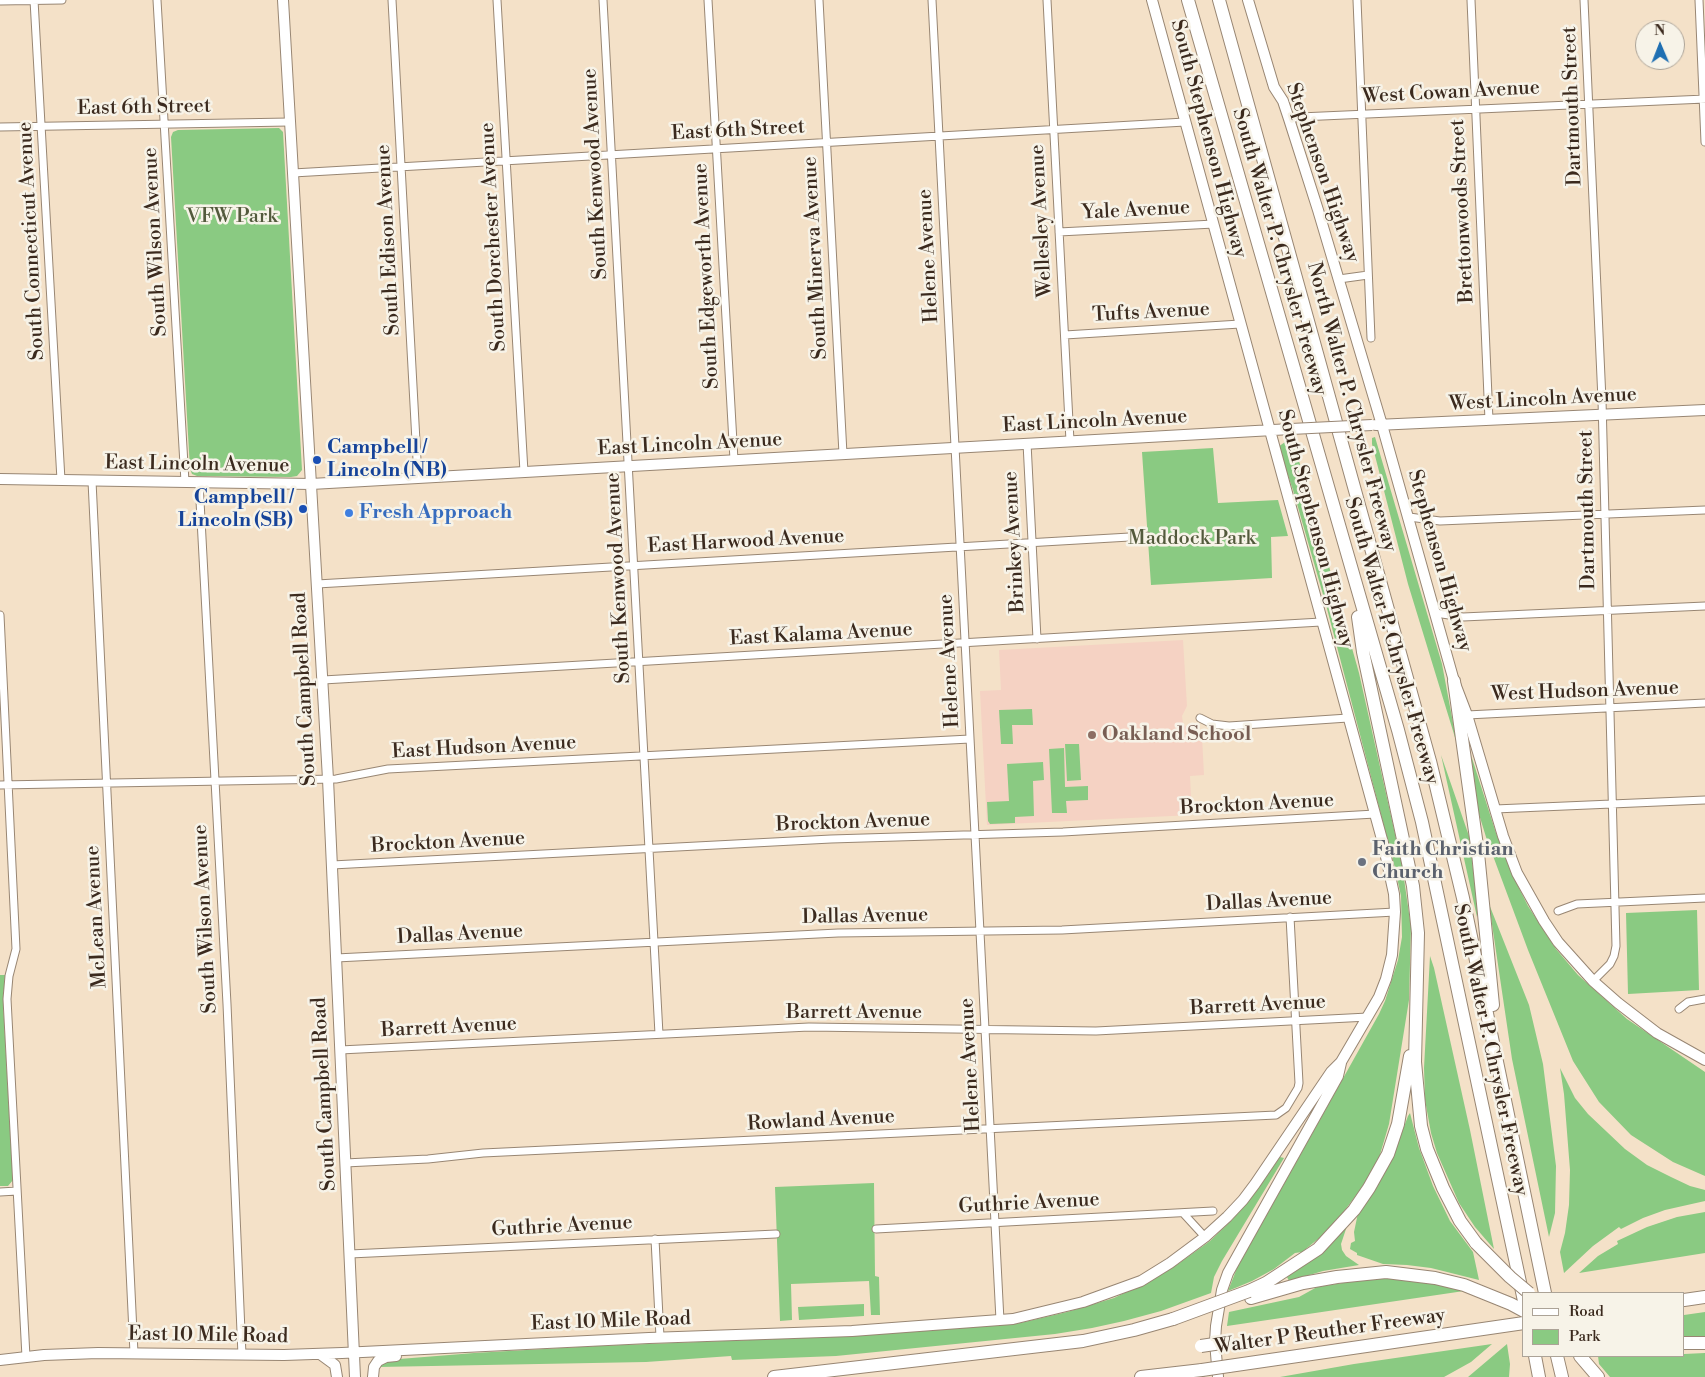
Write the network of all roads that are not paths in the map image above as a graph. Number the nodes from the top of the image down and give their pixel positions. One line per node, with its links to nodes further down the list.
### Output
1 (34, 0): 2 (street); 21 (street); 31 (street, South Connecticut Avenue)
2 (62, 0)
3 (157, 0): 30 (street, South Wilson Avenue)
4 (282, 0): 28 (main road, South Campbell Road)
5 (392, 0): 40 (street, South Edison Avenue)
6 (497, 0): 39 (street, South Dorchester Avenue)
7 (602, 0): 38 (street, South Kenwood Avenue)
8 (708, 0): 37 (street, South Edgeworth Avenue)
9 (819, 0): 35 (street, South Minerva Avenue)
10 (932, 0): 34 (street, Helene Avenue)
11 (1047, 0): 33 (street, Wellesley Avenue)
12 (1152, 0): 29 (main road, South Stephenson Highway)
13 (1178, 0): 24 (highway)
14 (1188, 0): 24 (highway, South Walter P. Chrysler Freeway)
15 (1219, 0): 125 (highway, North Walter P. Chrysler Freeway)
16 (1248, 0): 27 (main road, Stephenson Highway)
17 (1357, 0): 26 (street)
18 (1470, 0): 25 (street, Brettonwoods Street)
19 (1584, 0): 23 (street, Dartmouth Street)
20 (1699, 0): 22 (street)
21 (0, 1)
22 (1704, 99): 23 (street, West Cowan Avenue); 36 (street)
23 (1589, 104): 25 (street, West Cowan Avenue); 50 (street, Dartmouth Street)
24 (1218, 107): 75 (highway, South Walter P. Chrysler Freeway)
25 (1475, 109): 26 (street, West Cowan Avenue); 51 (street, Brettonwoods Street)
26 (1362, 114): 27 (street, West Cowan Avenue); 44 (street)
27 (1289, 119): 45 (main road, Stephenson Highway)
28 (289, 122): 30 (street, East 6th Street); 41 (main road, South Campbell Road)
29 (1185, 122): 33 (street, East 6th Street); 42 (main road, South Stephenson Highway)
30 (165, 124): 31 (street, East 6th Street); 65 (street, South Wilson Avenue)
31 (41, 126): 32 (street, East 6th Street); 63 (street, South Connecticut Avenue)
32 (0, 127)
33 (1054, 129): 34 (street, East 6th Street); 43 (street, Wellesley Avenue)
34 (939, 136): 35 (street, East 6th Street); 56 (street, Helene Avenue)
35 (827, 142): 37 (street, East 6th Street); 57 (street, South Minerva Avenue)
36 (1705, 142)
37 (717, 149): 38 (street, East 6th Street); 58 (street, South Edgeworth Avenue)
38 (612, 155): 39 (street, East 6th Street); 59 (street, South Kenwood Avenue)
39 (506, 161): 40 (street, East 6th Street); 60 (street, South Dorchester Avenue)
40 (401, 168): 41 (street, East 6th Street); 62 (street, South Edison Avenue)
41 (293, 173): 67 (main road, South Campbell Road)
42 (1214, 224): 43 (street, Yale Avenue); 46 (main road, South Stephenson Highway)
43 (1059, 232): 47 (street, Wellesley Avenue)
44 (1368, 275): 45 (street); 48 (street)
45 (1339, 279): 52 (main road, Stephenson Highway)
46 (1240, 324): 47 (street, Tufts Avenue); 53 (main road, South Stephenson Highway)
47 (1065, 335): 54 (street, Wellesley Avenue)
48 (1371, 338)
49 (1705, 410): 50 (main road, West Lincoln Avenue)
50 (1602, 414): 51 (main road, West Lincoln Avenue); 69 (street, Dartmouth Street)
51 (1489, 420): 52 (main road, West Lincoln Avenue)
52 (1377, 425): 53 (main road, East Lincoln Avenue, bridge); 70 (main road, Stephenson Highway)
53 (1269, 430): 54 (main road, East Lincoln Avenue); 81 (main road, South Stephenson Highway)
54 (1070, 441): 55 (main road, East Lincoln Avenue)
55 (1027, 443): 56 (main road, East Lincoln Avenue); 72 (street, Brinkey Avenue)
56 (956, 447): 57 (main road, East Lincoln Avenue); 73 (street, Helene Avenue)
57 (843, 454): 58 (main road, East Lincoln Avenue)
58 (734, 460): 59 (main road, East Lincoln Avenue)
59 (629, 466): 60 (main road, East Lincoln Avenue); 74 (street, South Kenwood Avenue)
60 (524, 472): 62 (main road, East Lincoln Avenue)
61 (0, 478): 63 (main road, East Lincoln Avenue)
62 (418, 478): 67 (main road, East Lincoln Avenue)
63 (61, 480): 64 (main road, East Lincoln Avenue)
64 (92, 480): 65 (main road, East Lincoln Avenue); 96 (street, McLean Avenue)
65 (185, 482): 66 (main road, East Lincoln Avenue)
66 (199, 482): 67 (main road, East Lincoln Avenue); 95 (street, South Wilson Avenue)
67 (311, 484): 76 (main road, South Campbell Road)
68 (1705, 510): 69 (street)
69 (1604, 514): 70 (street); 78 (street, Dartmouth Street)
70 (1409, 517): 79 (main road, Stephenson Highway)
71 (1147, 536): 72 (street, East Harwood Avenue)
72 (1031, 542): 73 (street, East Harwood Avenue); 82 (street, Brinkey Avenue)
73 (961, 546): 74 (street, East Harwood Avenue); 83 (street, Helene Avenue)
74 (634, 565): 76 (street, East Harwood Avenue); 84 (street, South Kenwood Avenue)
75 (1351, 569): 116 (highway); 138 (highway, South Walter P. Chrysler Freeway)
76 (317, 584): 85 (main road, South Campbell Road)
77 (1705, 606): 78 (street)
78 (1607, 611): 79 (street); 88 (street, Dartmouth Street)
79 (1435, 613): 86 (main road, Stephenson Highway)
80 (0, 615): 98 (street)
81 (1321, 622): 82 (street, East Kalama Avenue); 91 (main road, South Stephenson Highway)
82 (1037, 639): 83 (street, East Kalama Avenue)
83 (966, 643): 84 (street, East Kalama Avenue); 92 (street, Helene Avenue)
84 (639, 662): 85 (street, East Kalama Avenue); 93 (street, South Kenwood Avenue)
85 (323, 680): 94 (main road, South Campbell Road)
86 (1454, 681): 89 (main road, Stephenson Highway); 125 (highway)
87 (1705, 703): 88 (street, West Hudson Avenue)
88 (1610, 707): 89 (street, West Hudson Avenue); 100 (street, Dartmouth Street)
89 (1467, 714): 101 (main road, Stephenson Highway)
90 (1200, 718): 91 (street)
91 (1348, 718): 102 (main road, South Stephenson Highway)
92 (970, 739): 93 (street, East Hudson Avenue); 103 (street, Helene Avenue)
93 (644, 756): 94 (street, East Hudson Avenue); 104 (street, South Kenwood Avenue)
94 (328, 779): 95 (street, East Hudson Avenue); 105 (main road, South Campbell Road)
95 (214, 780): 96 (street, East Hudson Avenue); 155 (street, South Wilson Avenue)
96 (106, 782): 98 (street, East Hudson Avenue); 153 (street, McLean Avenue)
97 (0, 784): 98 (street, East Hudson Avenue)
98 (8, 784): 128 (street)
99 (1705, 800): 100 (street)
100 (1612, 804): 101 (street); 107 (street, Dartmouth Street)
101 (1495, 809): 114 (main road, Stephenson Highway)
102 (1375, 814): 103 (street, Brockton Avenue); 109 (main road, South Stephenson Highway)
103 (975, 835): 104 (street, Brockton Avenue); 111 (street, Helene Avenue)
104 (649, 848): 105 (street, Brockton Avenue); 112 (street, South Kenwood Avenue)
105 (332, 865): 113 (main road, South Campbell Road)
106 (1705, 898): 107 (street)
107 (1614, 902): 108 (street); 114 (street, Dartmouth Street)
108 (1558, 910)
109 (1395, 912): 110 (street, Dallas Avenue); 118 (main road, South Stephenson Highway)
110 (1290, 917): 111 (street, Dallas Avenue); 119 (street)
111 (980, 931): 112 (street, Dallas Avenue); 120 (street, Helene Avenue)
112 (654, 942): 113 (street, Dallas Avenue); 121 (street, South Kenwood Avenue)
113 (336, 958): 122 (main road, South Campbell Road)
114 (1593, 981): 123 (main road, Stephenson Highway)
115 (1705, 999): 117 (street)
116 (1417, 1009): 139 (highway, bridge); 141 (highway)
117 (1679, 1009)
118 (1368, 1017): 119 (street, Barrett Avenue); 124 (main road, South Stephenson Highway)
119 (1295, 1020): 120 (street, Barrett Avenue); 126 (street, Rowland Avenue)
120 (985, 1030): 121 (street, Barrett Avenue); 126 (street, Helene Avenue)
121 (659, 1034): 122 (street, Barrett Avenue)
122 (340, 1050): 127 (main road, South Campbell Road)
123 (1705, 1060)
124 (1341, 1062): 135 (main road, South Stephenson Highway); 167 (main road, South Stephenson Highway)
125 (1499, 1067): 140 (highway, North Walter P. Chrysler Freeway)
126 (990, 1128): 127 (street, Rowland Avenue); 132 (street, Helene Avenue)
127 (345, 1164): 137 (main road, South Campbell Road)
128 (17, 1191): 129 (street); 157 (street)
129 (0, 1192)
130 (1213, 1211): 131 (street, Guthrie Avenue)
131 (1183, 1213): 132 (street, Guthrie Avenue); 135 (street)
132 (995, 1222): 133 (street, Guthrie Avenue); 145 (street, Helene Avenue)
133 (876, 1229)
134 (776, 1234): 136 (street, Guthrie Avenue)
135 (1205, 1237): 145 (main road, East 10 Mile Road)
136 (655, 1239): 137 (street, Guthrie Avenue); 147 (street)
137 (350, 1254): 154 (main road, South Campbell Road)
138 (1522, 1292)
139 (1528, 1292)
140 (1545, 1292)
141 (1250, 1295): 144 (highway); 165 (highway, bridge)
142 (1705, 1297): 143 (highway)
143 (1685, 1300)
144 (1522, 1311)
145 (1000, 1320): 147 (main road, East 10 Mile Road)
146 (1522, 1323): 166 (highway, Walter P Reuther Freeway, bridge)
147 (660, 1337): 151 (main road, East 10 Mile Road)
148 (1228, 1342): 152 (highway, Walter P Reuther Freeway, bridge)
149 (1685, 1343): 150 (highway)
150 (1705, 1343)
151 (470, 1346): 154 (main road, East 10 Mile Road); 164 (main road)
152 (1201, 1346)
153 (134, 1353): 155 (main road, East 10 Mile Road); 157 (main road, East 10 Mile Road)
154 (354, 1353): 156 (main road, East 10 Mile Road); 163 (main road, South Campbell Road)
155 (242, 1354): 156 (main road, East 10 Mile Road)
156 (320, 1354): 162 (main road)
157 (26, 1357): 161 (main road, East 10 Mile Road)
158 (1535, 1357): 168 (highway)
159 (1557, 1357): 169 (highway)
160 (1583, 1358): 170 (highway)
161 (0, 1360)
162 (337, 1372)
163 (355, 1372)
164 (374, 1372)
165 (774, 1377)
166 (1141, 1377)
167 (1218, 1377)
168 (1540, 1377)
169 (1562, 1377)
170 (1598, 1377)

